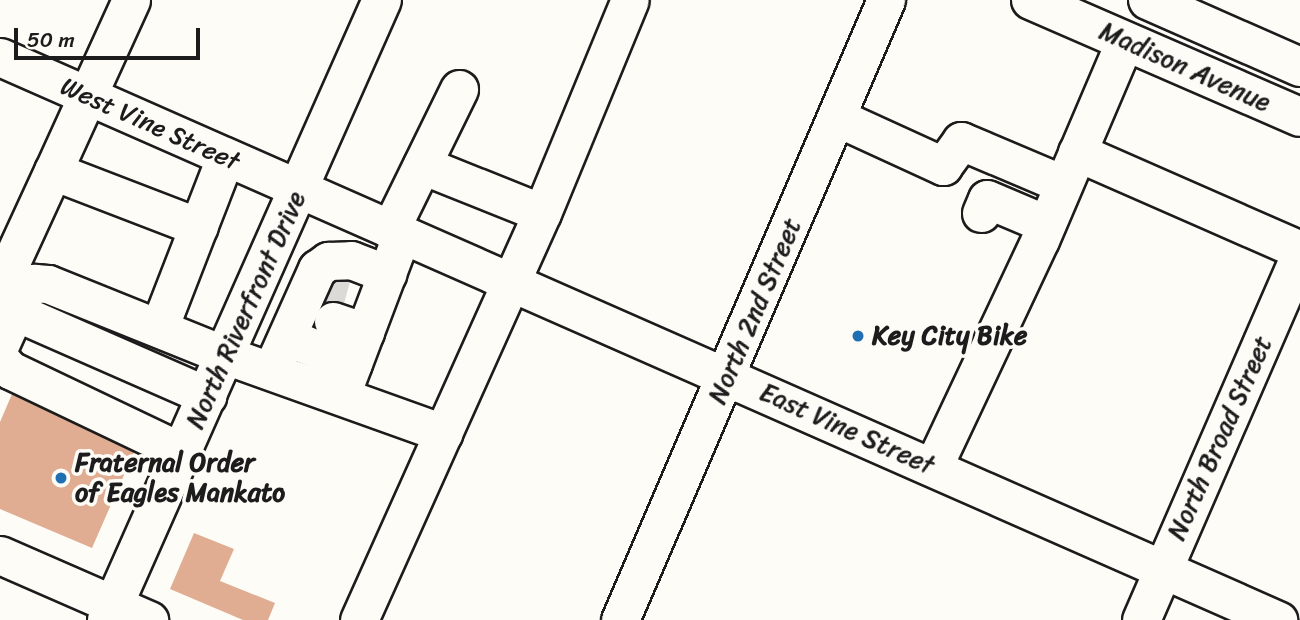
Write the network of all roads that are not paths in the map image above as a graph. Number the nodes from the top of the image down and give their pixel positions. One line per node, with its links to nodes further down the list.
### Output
1 (131, 0): 11 (street)
2 (382, 0): 18 (main road, North Riverfront Drive)
3 (630, 0): 19 (street)
4 (886, 0): 12 (street, North 2nd Street)
5 (1031, 0): 7 (main road, Madison Avenue)
6 (1148, 0): 9 (main road, Madison Avenue)
7 (1125, 41): 13 (main road, Madison Avenue); 16 (street)
8 (0, 57): 11 (street, West Vine Street)
9 (1300, 68)
10 (460, 89): 15 (street)
11 (86, 96): 14 (street, West Vine Street); 17 (street)
12 (836, 117): 16 (street); 32 (street, North 2nd Street)
13 (1300, 117)
14 (225, 158): 18 (street, West Vine Street); 22 (street)
15 (422, 164): 19 (street); 23 (street)
16 (1070, 168): 21 (street); 24 (street)
17 (53, 171): 22 (street); 26 (street)
18 (300, 190): 23 (street, East Vine Street); 30 (main road, North Riverfront Drive)
19 (542, 213): 25 (street)
20 (981, 213): 21 (street)
21 (1046, 224): 36 (street)
22 (199, 227): 28 (street)
23 (396, 232): 25 (street, East Vine Street); 27 (street)
24 (1300, 253): 38 (street, North Broad Street)
25 (511, 282): 32 (street, East Vine Street); 34 (street)
26 (8, 299): 28 (street); 29 (street); 33 (street)
27 (331, 321): 30 (street); 34 (street)
28 (159, 328): 30 (street)
29 (0, 345)
30 (225, 355): 33 (main road, North Riverfront Drive)
31 (0, 359): 35 (street)
32 (728, 376): 36 (street, East Vine Street); 42 (street, North 2nd Street)
33 (207, 396): 35 (main road, North Riverfront Drive)
34 (443, 433): 41 (street)
35 (182, 452): 39 (main road, North Riverfront Drive)
36 (933, 467): 38 (street, East Vine Street)
37 (0, 555): 39 (street)
38 (1163, 569): 43 (street, North Broad Street); 44 (street, East Vine Street)
39 (110, 613): 40 (street)
40 (149, 620)
41 (359, 620)
42 (620, 620)
43 (1141, 620)
44 (1278, 620)

